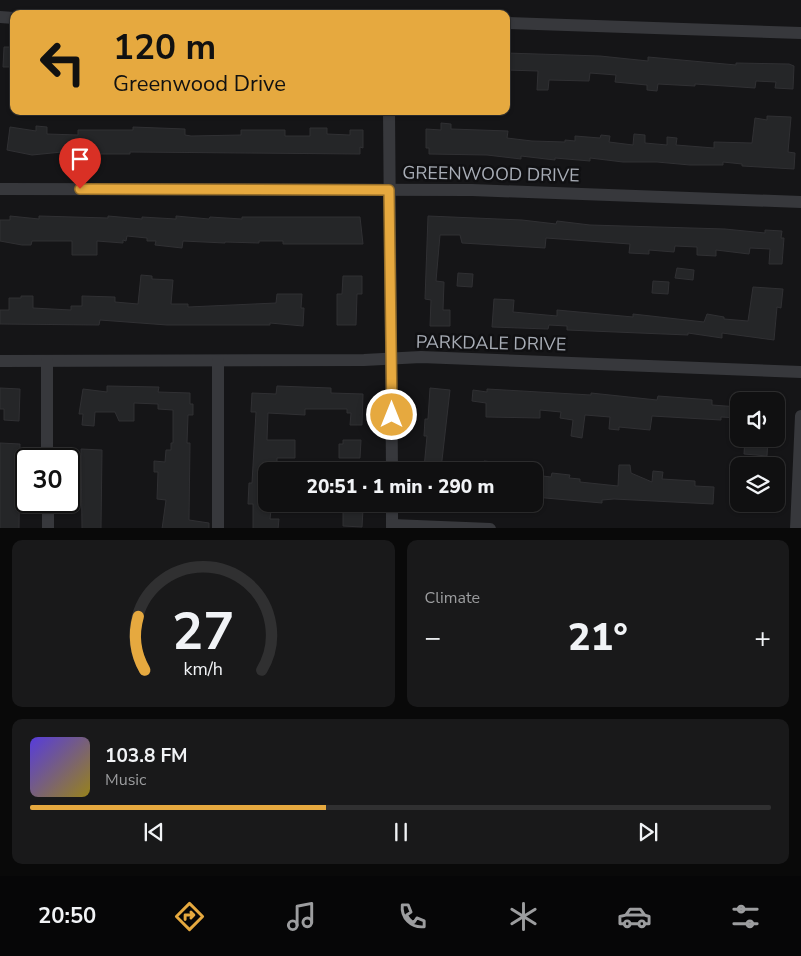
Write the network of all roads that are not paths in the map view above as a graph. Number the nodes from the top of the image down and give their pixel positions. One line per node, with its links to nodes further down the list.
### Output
1 (510, 24): 2 (street)
2 (801, 33)
3 (389, 115): 5 (street)
4 (0, 189): 5 (street, GREENWOOD DRIVE)
5 (389, 190): 6 (street, GREENWOOD DRIVE); 7 (street)
6 (801, 202)
7 (392, 359): 10 (street, PARKDALE DRIVE); 11 (street, PARKDALE DRIVE); 14 (street)
8 (0, 361): 9 (street, PARKDALE DRIVE)
9 (47, 361): 10 (street, PARKDALE DRIVE); 13 (street)
10 (218, 361): 19 (street)
11 (801, 372)
12 (801, 416): 21 (street)
13 (47, 448)
14 (392, 462)
15 (392, 512): 17 (street)
16 (48, 513): 18 (street)
17 (392, 527): 20 (street)
18 (48, 528)
19 (218, 528)
20 (490, 528)
21 (796, 528)

